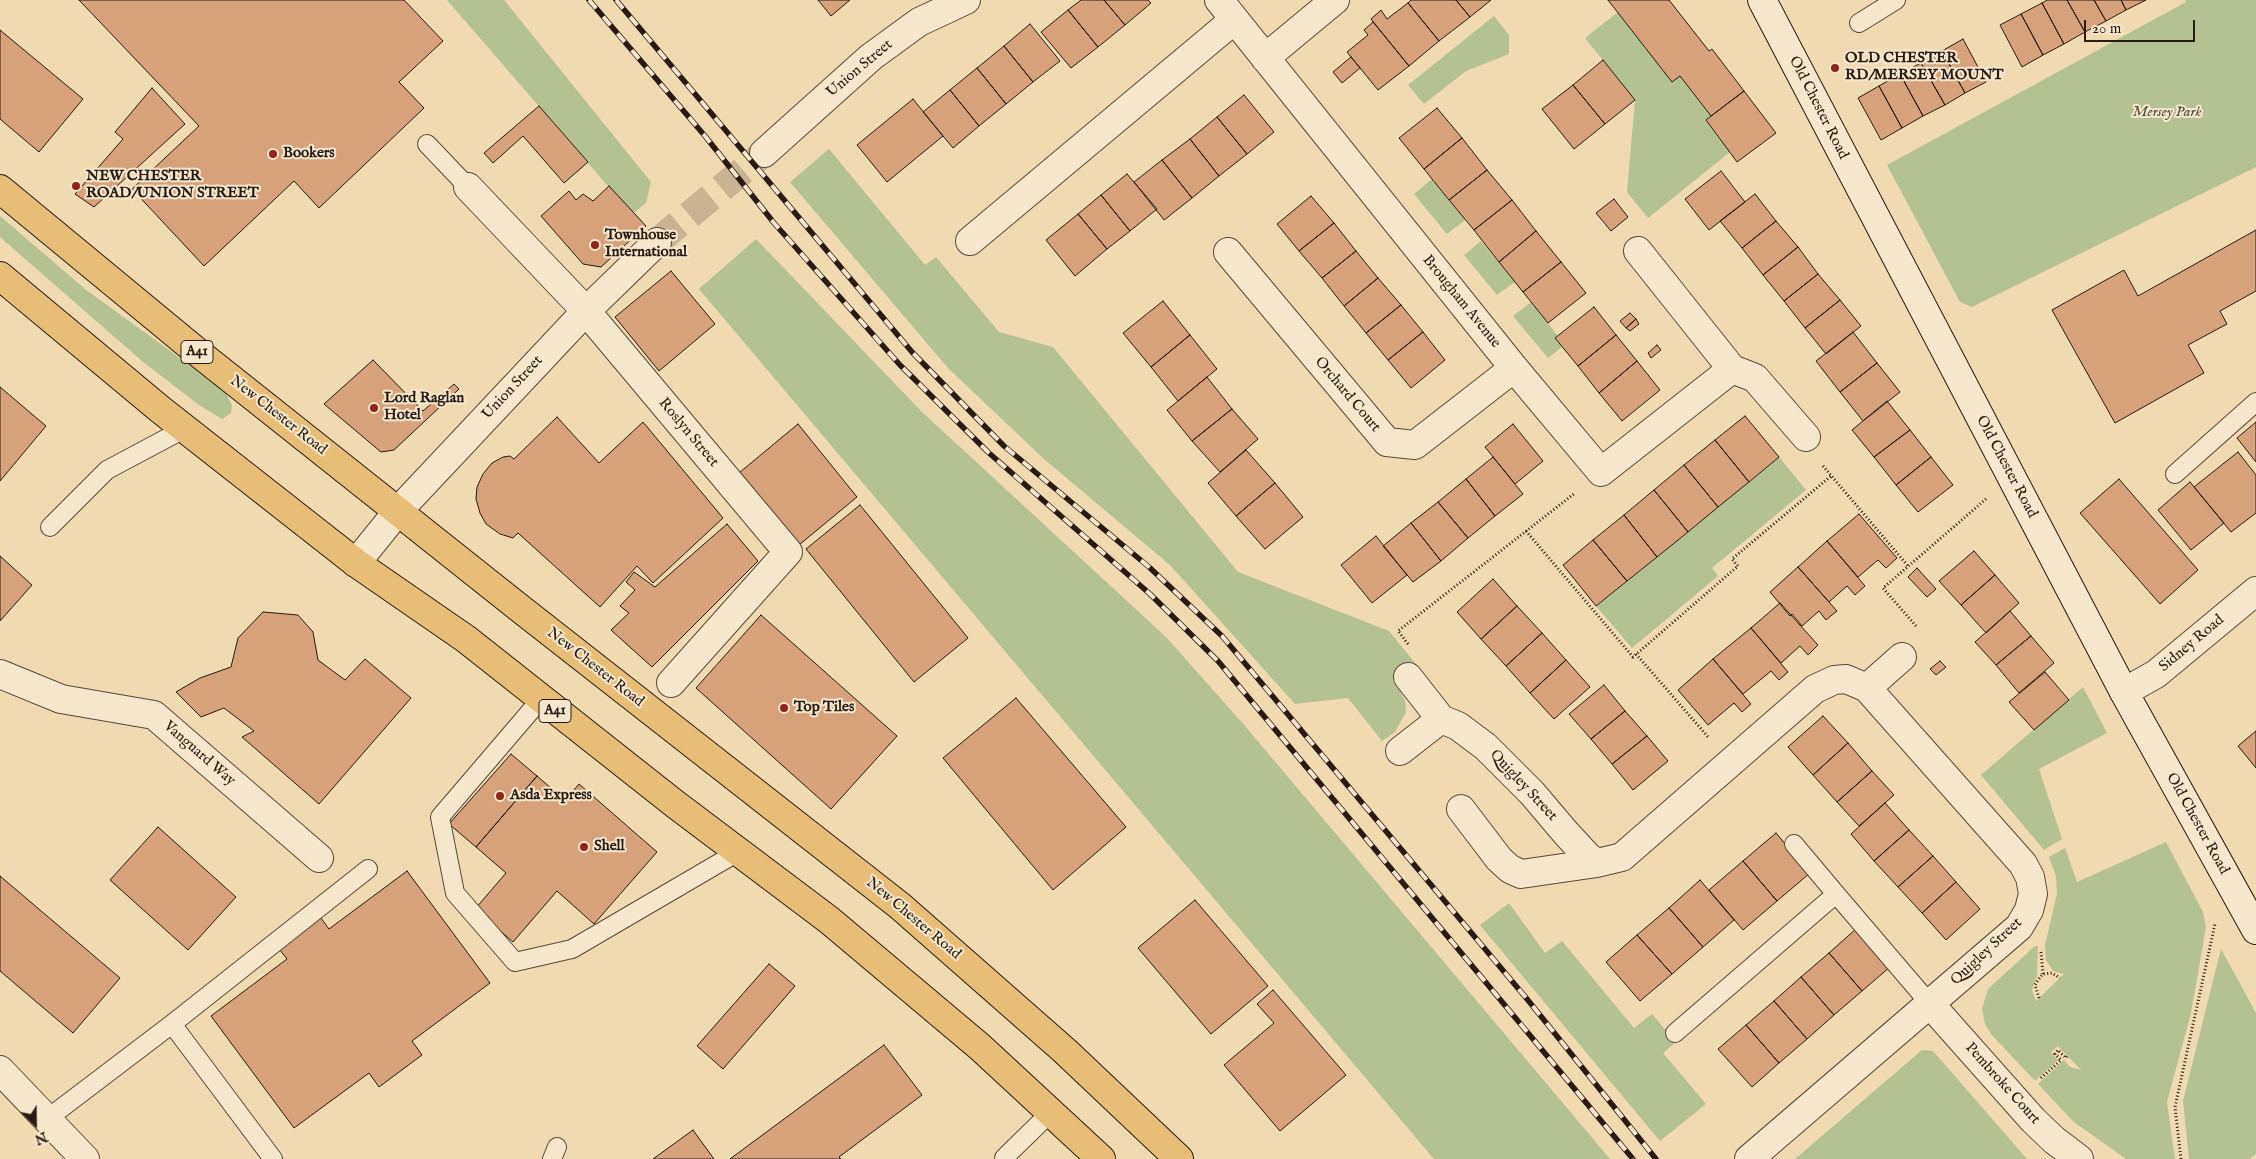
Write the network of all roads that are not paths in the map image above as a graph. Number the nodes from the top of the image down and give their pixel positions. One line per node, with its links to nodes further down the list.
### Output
1 (966, 0): 9 (street, Union Street)
2 (1335, 0): 7 (street)
3 (1762, 0): 33 (street, Old Chester Road)
4 (1896, 0): 6 (lane)
5 (1226, 10): 7 (street, Brougham Avenue); 12 (street)
6 (1859, 23)
7 (1265, 58): 18 (street, Brougham Avenue)
8 (427, 144): 10 (lane)
9 (764, 153)
10 (468, 187): 17 (street, Roslyn Street)
11 (0, 189): 24 (highway, New Chester Road / A41)
12 (970, 241)
13 (657, 242): 17 (street, Union Street)
14 (1228, 252): 18 (street, Orchard Court)
15 (1638, 252): 19 (street)
16 (0, 276): 21 (highway, A41)
17 (586, 312): 24 (street, Union Street); 31 (street, Roslyn Street)
18 (1514, 368): 19 (street, Brougham Avenue)
19 (1732, 369): 22 (street)
20 (2256, 402): 23 (lane)
21 (184, 429): 25 (lane); 26 (highway, A41)
22 (1806, 437)
23 (2174, 474)
24 (398, 511): 26 (street, Union Street); 55 (highway, New Chester Road / A41)
25 (50, 527)
26 (356, 563): 34 (highway, A41)
27 (2256, 591): 33 (street, Sidney Road)
28 (1902, 656): 32 (street)
29 (0, 674): 40 (street, Vanguard Way)
30 (1408, 677): 35 (street, Quigley Street)
31 (671, 683)
32 (1867, 688): 41 (street, Quigley Street); 45 (street, Quigley Street)
33 (2124, 692): 44 (street, Old Chester Road)
34 (540, 700): 39 (highway, A41); 39 (lane)
35 (1441, 719): 36 (street); 41 (street, Quigley Street)
36 (1400, 751)
37 (1461, 810): 41 (street, Quigley Street)
38 (1794, 844): 43 (lane)
39 (738, 852): 49 (highway, A41)
40 (320, 858)
41 (1597, 863)
42 (368, 868): 46 (lane)
43 (1836, 894): 45 (lane); 47 (lane)
44 (2256, 930)
45 (1930, 1004): 56 (street, Quigley Street); 57 (street, Pembroke Court)
46 (172, 1024): 50 (lane); 53 (lane)
47 (1675, 1034)
48 (0, 1070): 50 (street)
49 (1050, 1113): 51 (lane); 54 (highway, A41)
50 (47, 1119): 52 (street)
51 (1004, 1158)
52 (86, 1159)
53 (273, 1159)
54 (1101, 1159)
55 (1179, 1159)
56 (1749, 1159)
57 (2079, 1159)

